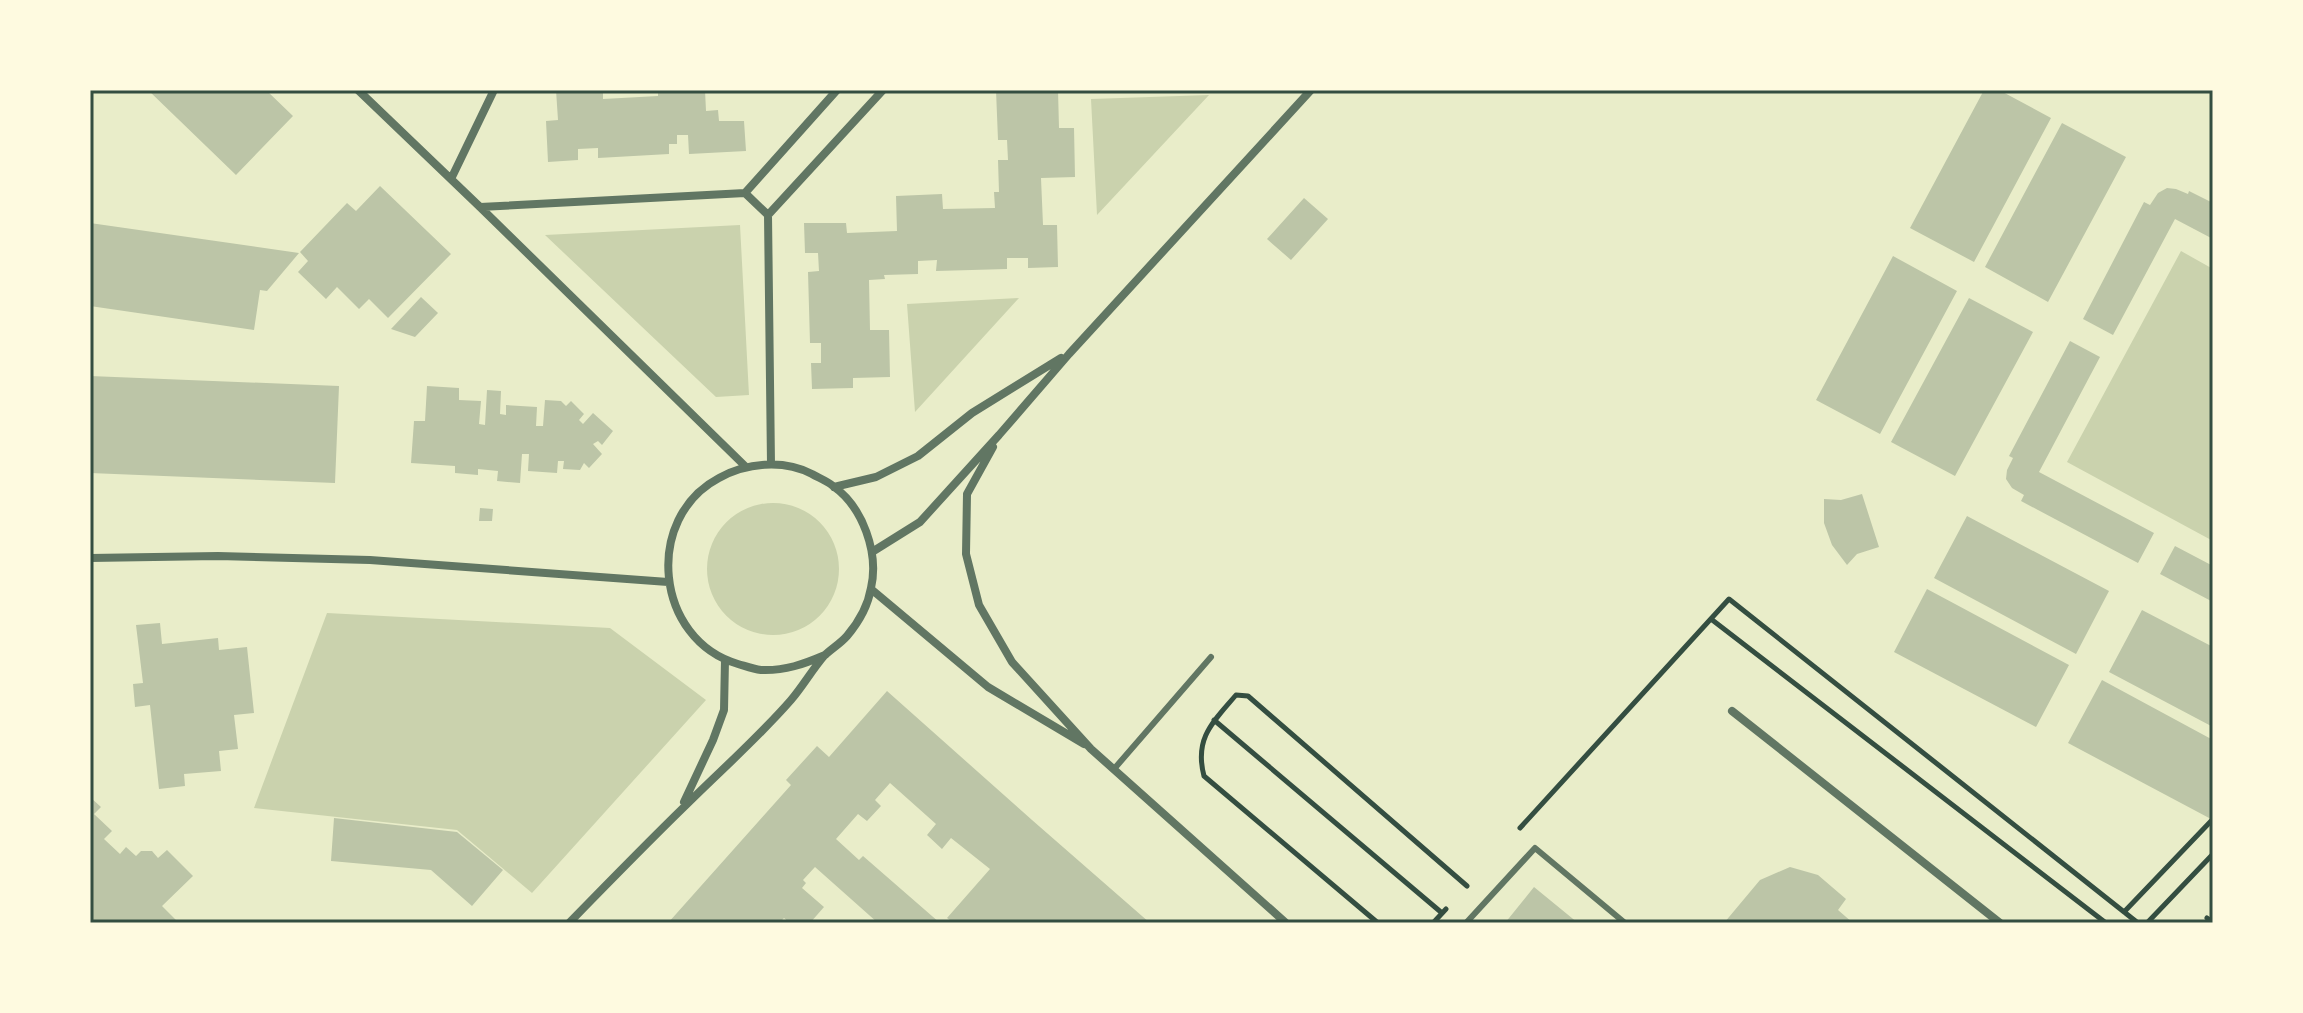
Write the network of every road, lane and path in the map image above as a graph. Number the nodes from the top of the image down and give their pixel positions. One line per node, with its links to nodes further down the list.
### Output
1 (358, 90): 6 (street)
2 (494, 90): 6 (street)
3 (837, 90): 7 (street)
4 (883, 90): 9 (street)
5 (1311, 90): 10 (street)
6 (451, 179): 8 (street)
7 (745, 193): 8 (street); 9 (street)
8 (480, 207): 13 (street)
9 (768, 215): 12 (street)
10 (1069, 354): 11 (street); 14 (street)
11 (999, 435): 15 (street); 25 (street)
12 (771, 464): 13 (street); 14 (street)
13 (746, 467): 17 (street)
14 (834, 487): 15 (street)
15 (872, 552): 18 (street)
16 (90, 558): 17 (street)
17 (668, 582): 22 (street)
18 (871, 589): 20 (street); 25 (street)
19 (1711, 619): 41 (path)
20 (825, 655): 22 (street); 27 (street)
21 (1211, 657): 26 (lane)
22 (725, 660): 27 (street)
23 (1732, 711): 40 (street)
24 (1214, 720): 30 (path); 32 (path); 37 (path)
25 (1091, 749): 26 (street)
26 (1114, 769): 36 (street)
27 (680, 810): 35 (street)
28 (2213, 819): 31 (path)
29 (2213, 854): 42 (path)
30 (1467, 886)
31 (2124, 912)
32 (1442, 913)
33 (2207, 918): 34 (path)
34 (2213, 922)
35 (569, 923)
36 (1286, 923)
37 (1378, 923)
38 (1466, 923): 39 (lane)
39 (1625, 923)
40 (2000, 923)
41 (2106, 923)
42 (2147, 923)

